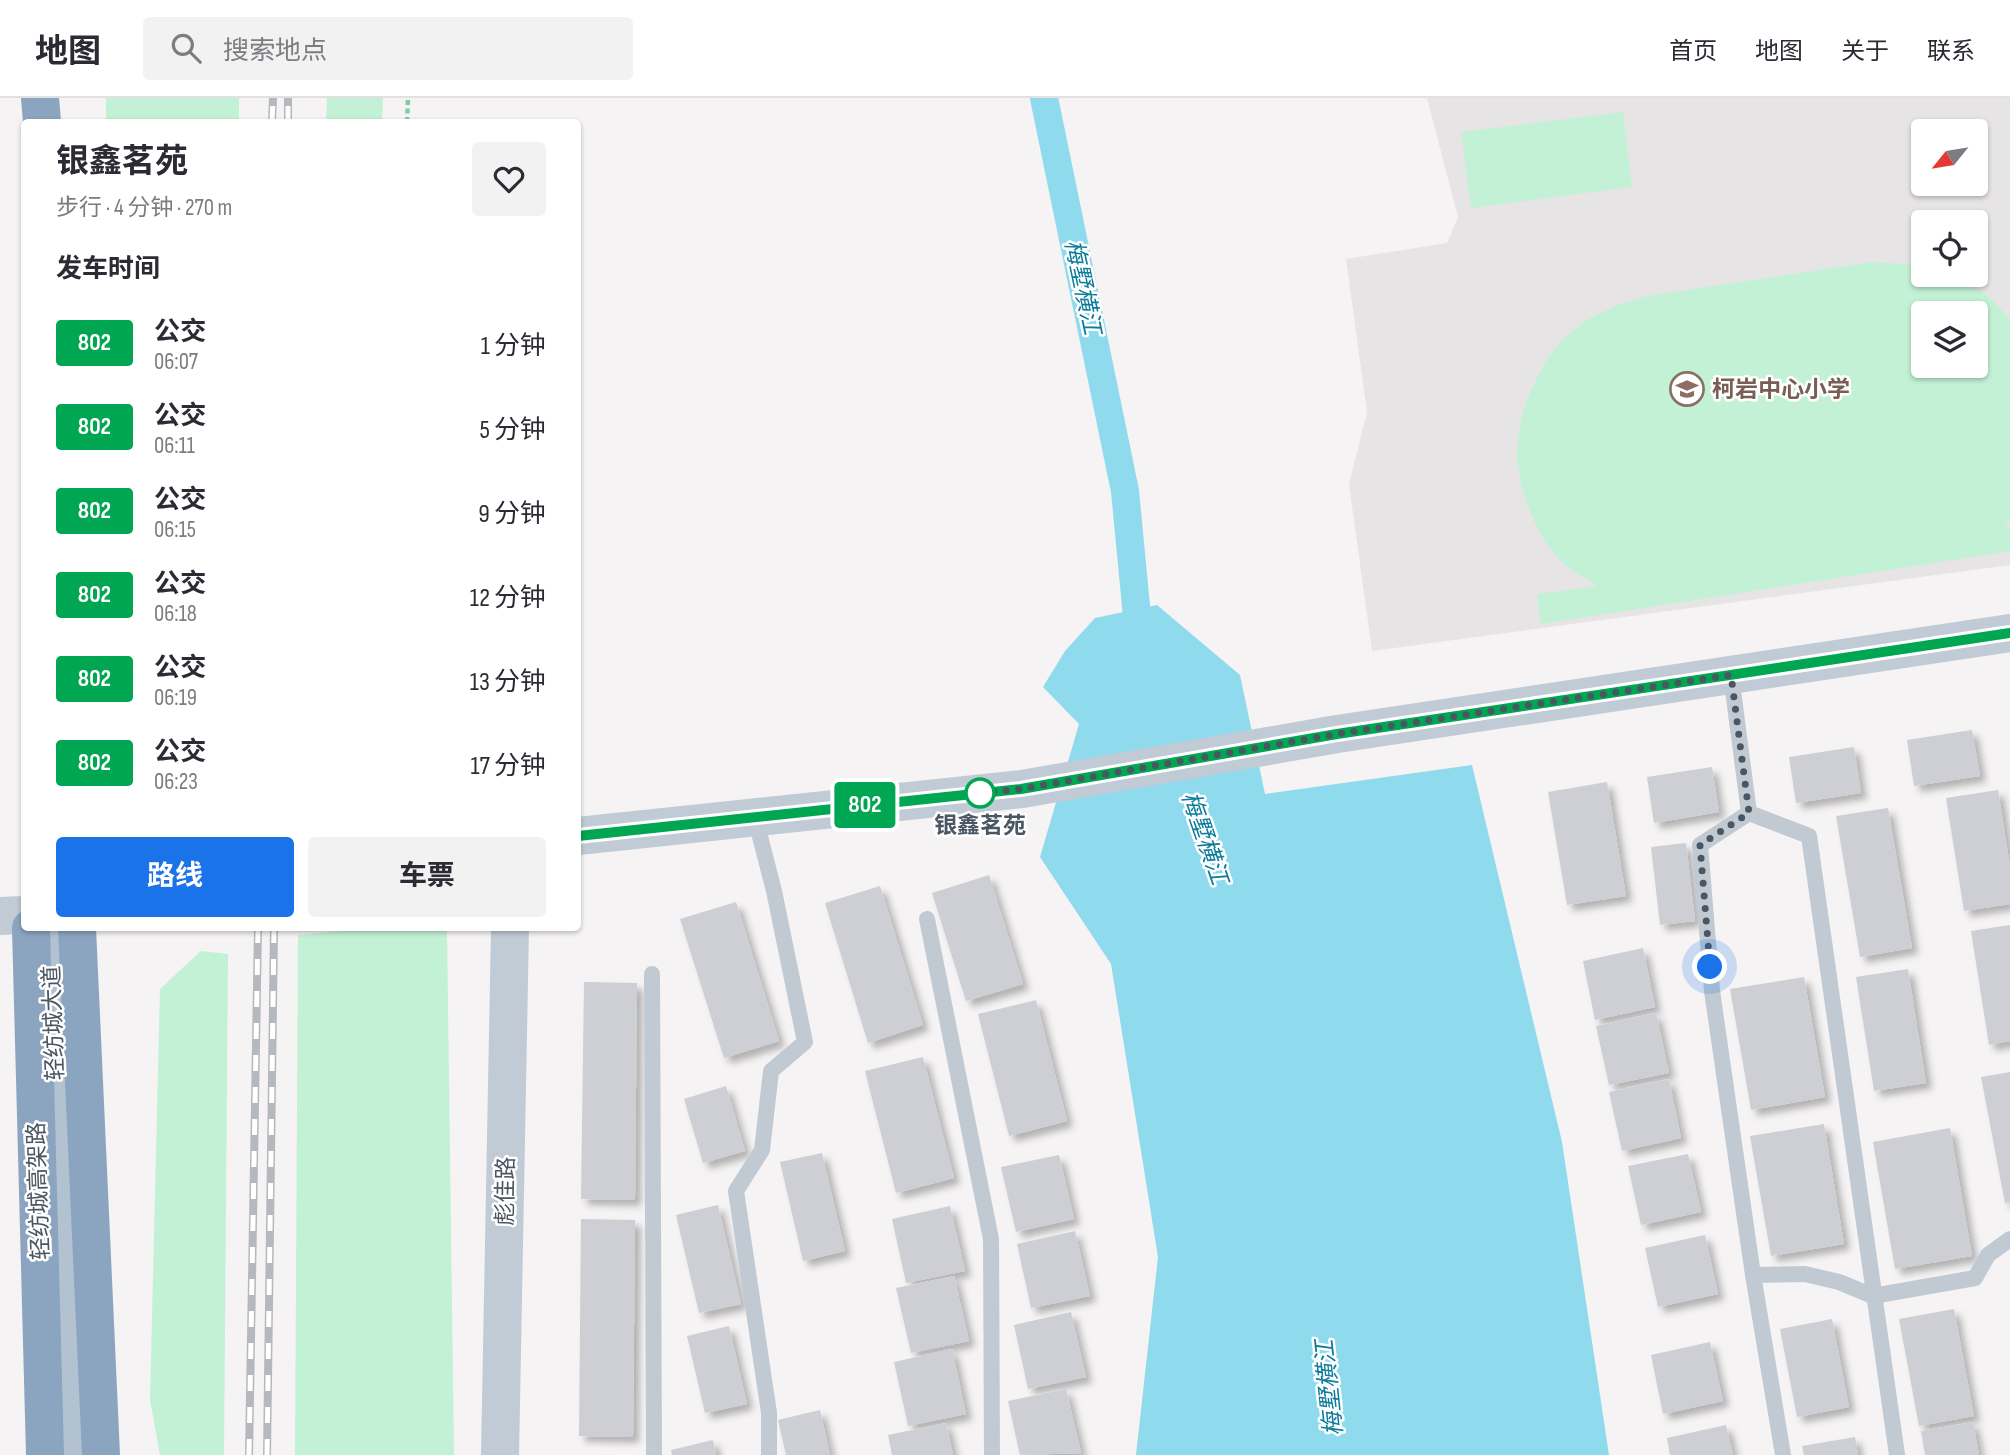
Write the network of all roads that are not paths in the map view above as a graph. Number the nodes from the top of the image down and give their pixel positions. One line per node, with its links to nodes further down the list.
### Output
1 (34, 98): 4 (highway)
2 (40, 98): 5 (highway)
3 (53, 98): 6 (main road)
4 (34, 119)
5 (42, 119)
6 (53, 119)
7 (2010, 633): 8 (street)
8 (1731, 675): 9 (lane); 10 (street)
9 (1749, 813): 21 (lane); 22 (lane)
10 (755, 817): 11 (street); 28 (lane)
11 (581, 836)
12 (21, 915): 13 (street)
13 (0, 916)
14 (928, 919): 29 (lane)
15 (31, 931): 23 (highway, 轻纺城高架路)
16 (50, 931): 24 (main road, 轻纺城大道)
17 (77, 931): 25 (highway)
18 (510, 931): 26 (street, 彪佳路)
19 (652, 974): 27 (lane)
20 (2010, 1239): 22 (lane)
21 (1754, 1275): 22 (lane); 30 (lane)
22 (1873, 1296): 31 (lane)
23 (45, 1455)
24 (69, 1455)
25 (101, 1455)
26 (500, 1455)
27 (654, 1455)
28 (769, 1455)
29 (992, 1455)
30 (1783, 1455)
31 (1897, 1455)

